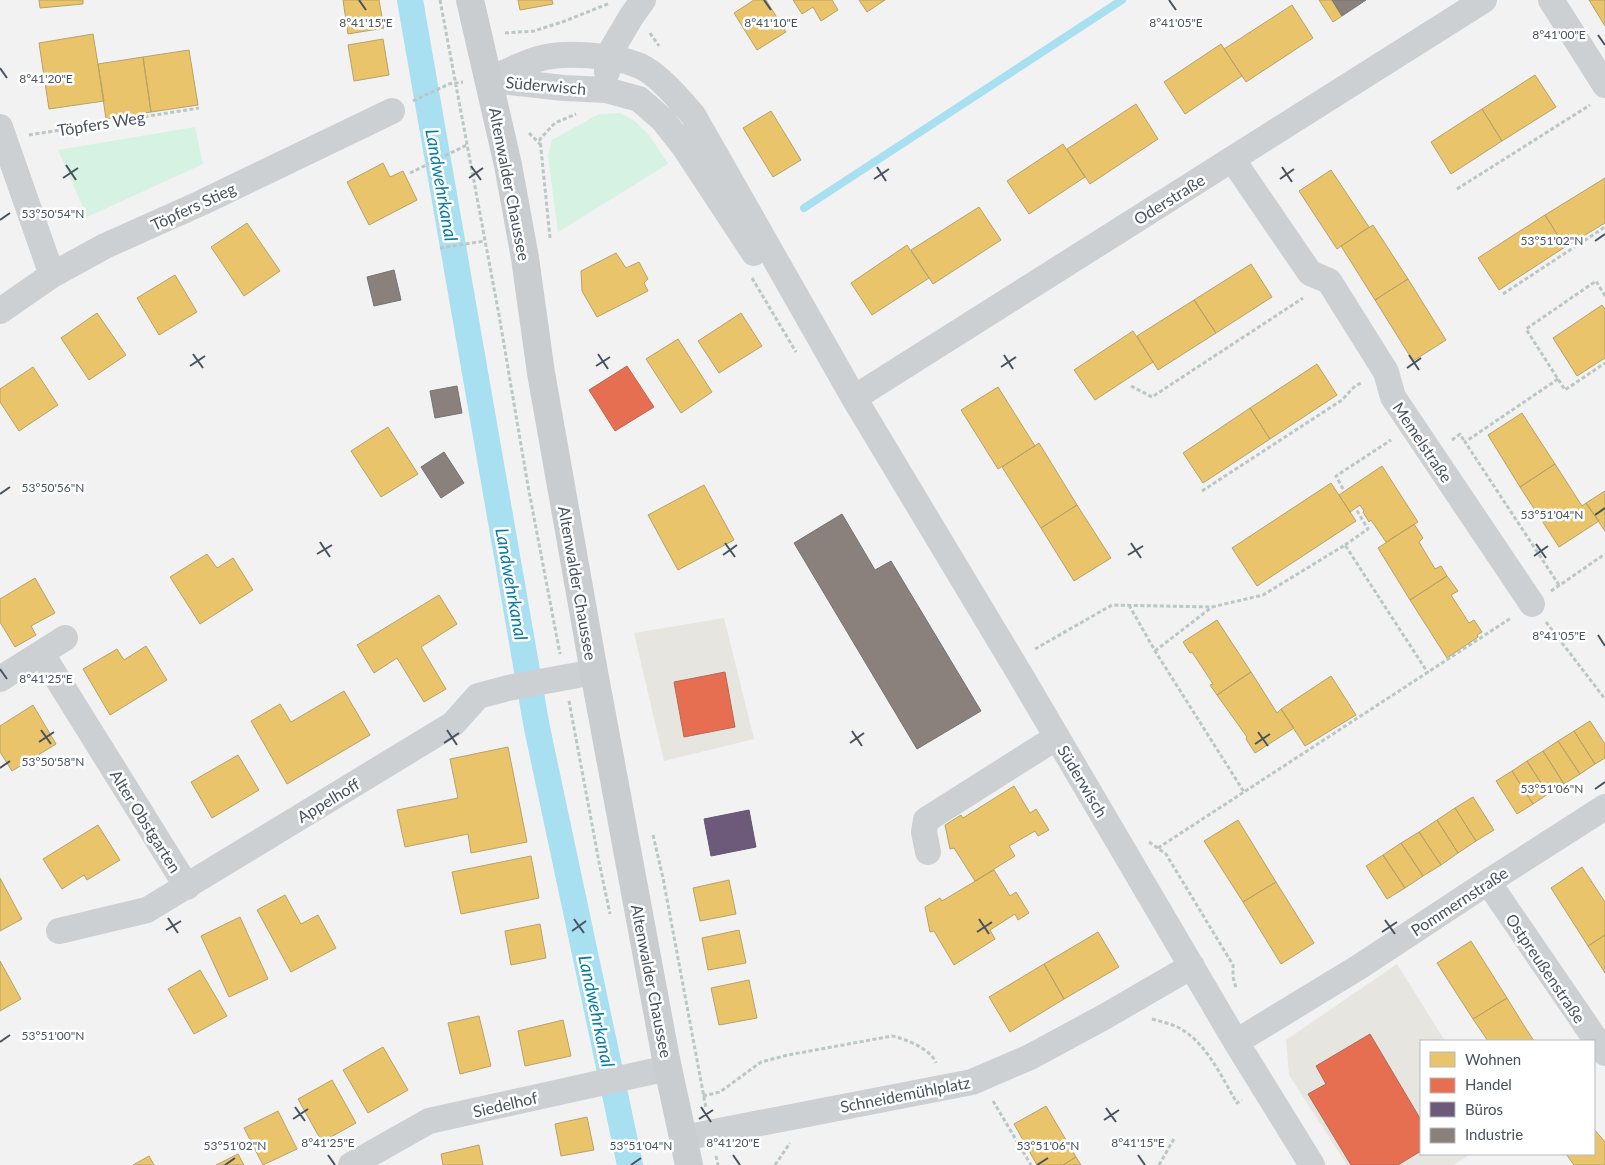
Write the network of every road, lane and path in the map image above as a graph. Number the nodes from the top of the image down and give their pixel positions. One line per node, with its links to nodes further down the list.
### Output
1 (440, 0): 14 (path)
2 (470, 0): 7 (main road, Altenwalder Chaussee)
3 (643, 0): 6 (street)
4 (1484, 0): 15 (street, Oderstraße)
5 (1551, 0): 10 (street)
6 (608, 56): 7 (street, Süderwisch); 9 (street); 30 (street, Süderwisch)
7 (488, 80): 9 (street, Süderwisch); 45 (main road, Altenwalder Chaussee)
8 (449, 84): 11 (path)
9 (606, 90): 30 (street, Süderwisch)
10 (1601, 93): 17 (path)
11 (399, 107): 21 (street, Töpfers Stieg)
12 (199, 108): 13 (path, Töpfers Weg)
13 (2, 133): 21 (street)
14 (467, 145): 16 (path); 19 (path)
15 (1232, 159): 22 (street, Memelstraße); 30 (street, Oderstraße)
16 (410, 173)
17 (1458, 189)
18 (1605, 227): 23 (path)
19 (485, 241): 20 (path); 48 (path)
20 (440, 248)
21 (52, 275): 25 (street, Töpfers Stieg)
22 (1329, 281): 27 (street, Memelstraße); 29 (path)
23 (1503, 294)
24 (1605, 296): 28 (path)
25 (0, 311)
26 (1605, 364): 28 (path)
27 (1386, 372): 31 (street, Memelstraße); 33 (path)
28 (1558, 378): 37 (path)
29 (1131, 386)
30 (854, 398): 50 (street, Süderwisch)
31 (1412, 426): 32 (path); 38 (street, Memelstraße)
32 (1343, 489)
33 (1202, 491)
34 (1356, 509): 35 (path)
35 (1345, 545): 40 (path); 46 (path)
36 (1605, 554): 37 (path)
37 (1559, 585): 38 (path)
38 (1532, 604): 46 (path); 49 (path)
39 (1129, 605): 40 (path); 42 (path); 43 (path)
40 (1212, 607): 43 (path)
41 (66, 638): 44 (street)
42 (1032, 651)
43 (1155, 651): 51 (path)
44 (42, 654): 47 (street); 57 (street, Alter Obstgarten)
45 (594, 672): 48 (street, Appelhoff); 64 (main road, Altenwalder Chaussee)
46 (1428, 673): 51 (path)
47 (0, 679)
48 (555, 679): 57 (street, Appelhoff); 58 (path)
49 (1605, 699)
50 (1056, 737): 55 (street); 60 (street, Süderwisch)
51 (1244, 792): 54 (path)
52 (1605, 807): 56 (street, Pommernstraße)
53 (653, 834): 67 (path)
54 (1158, 848)
55 (928, 852)
56 (1488, 882): 62 (street, Pommernstraße); 63 (street, Ostpreußenstraße)
57 (187, 887): 59 (street, Appelhoff)
58 (611, 916)
59 (58, 932)
60 (1192, 966): 62 (street, Süderwisch); 65 (street, Schneidemühlplatz)
61 (1145, 1019): 68 (path)
62 (1236, 1042): 78 (street, Süderwisch)
63 (1605, 1053)
64 (668, 1068): 69 (main road, Altenwalder Chaussee); 73 (street, Siedelhof)
65 (980, 1079): 66 (street, Schneidemühlplatz); 76 (path)
66 (944, 1088): 67 (path); 70 (street, Schneidemühlplatz)
67 (704, 1096): 69 (path); 70 (path)
68 (1243, 1099)
69 (676, 1102): 72 (main road, Altenwalder Chaussee)
70 (711, 1132): 72 (street, Schneidemühlplatz); 75 (path)
71 (1176, 1137): 77 (path)
72 (683, 1138): 74 (main road, Altenwalder Chaussee)
73 (351, 1165)
74 (689, 1165)
75 (718, 1165)
76 (1031, 1165)
77 (1159, 1165)
78 (1312, 1165)

